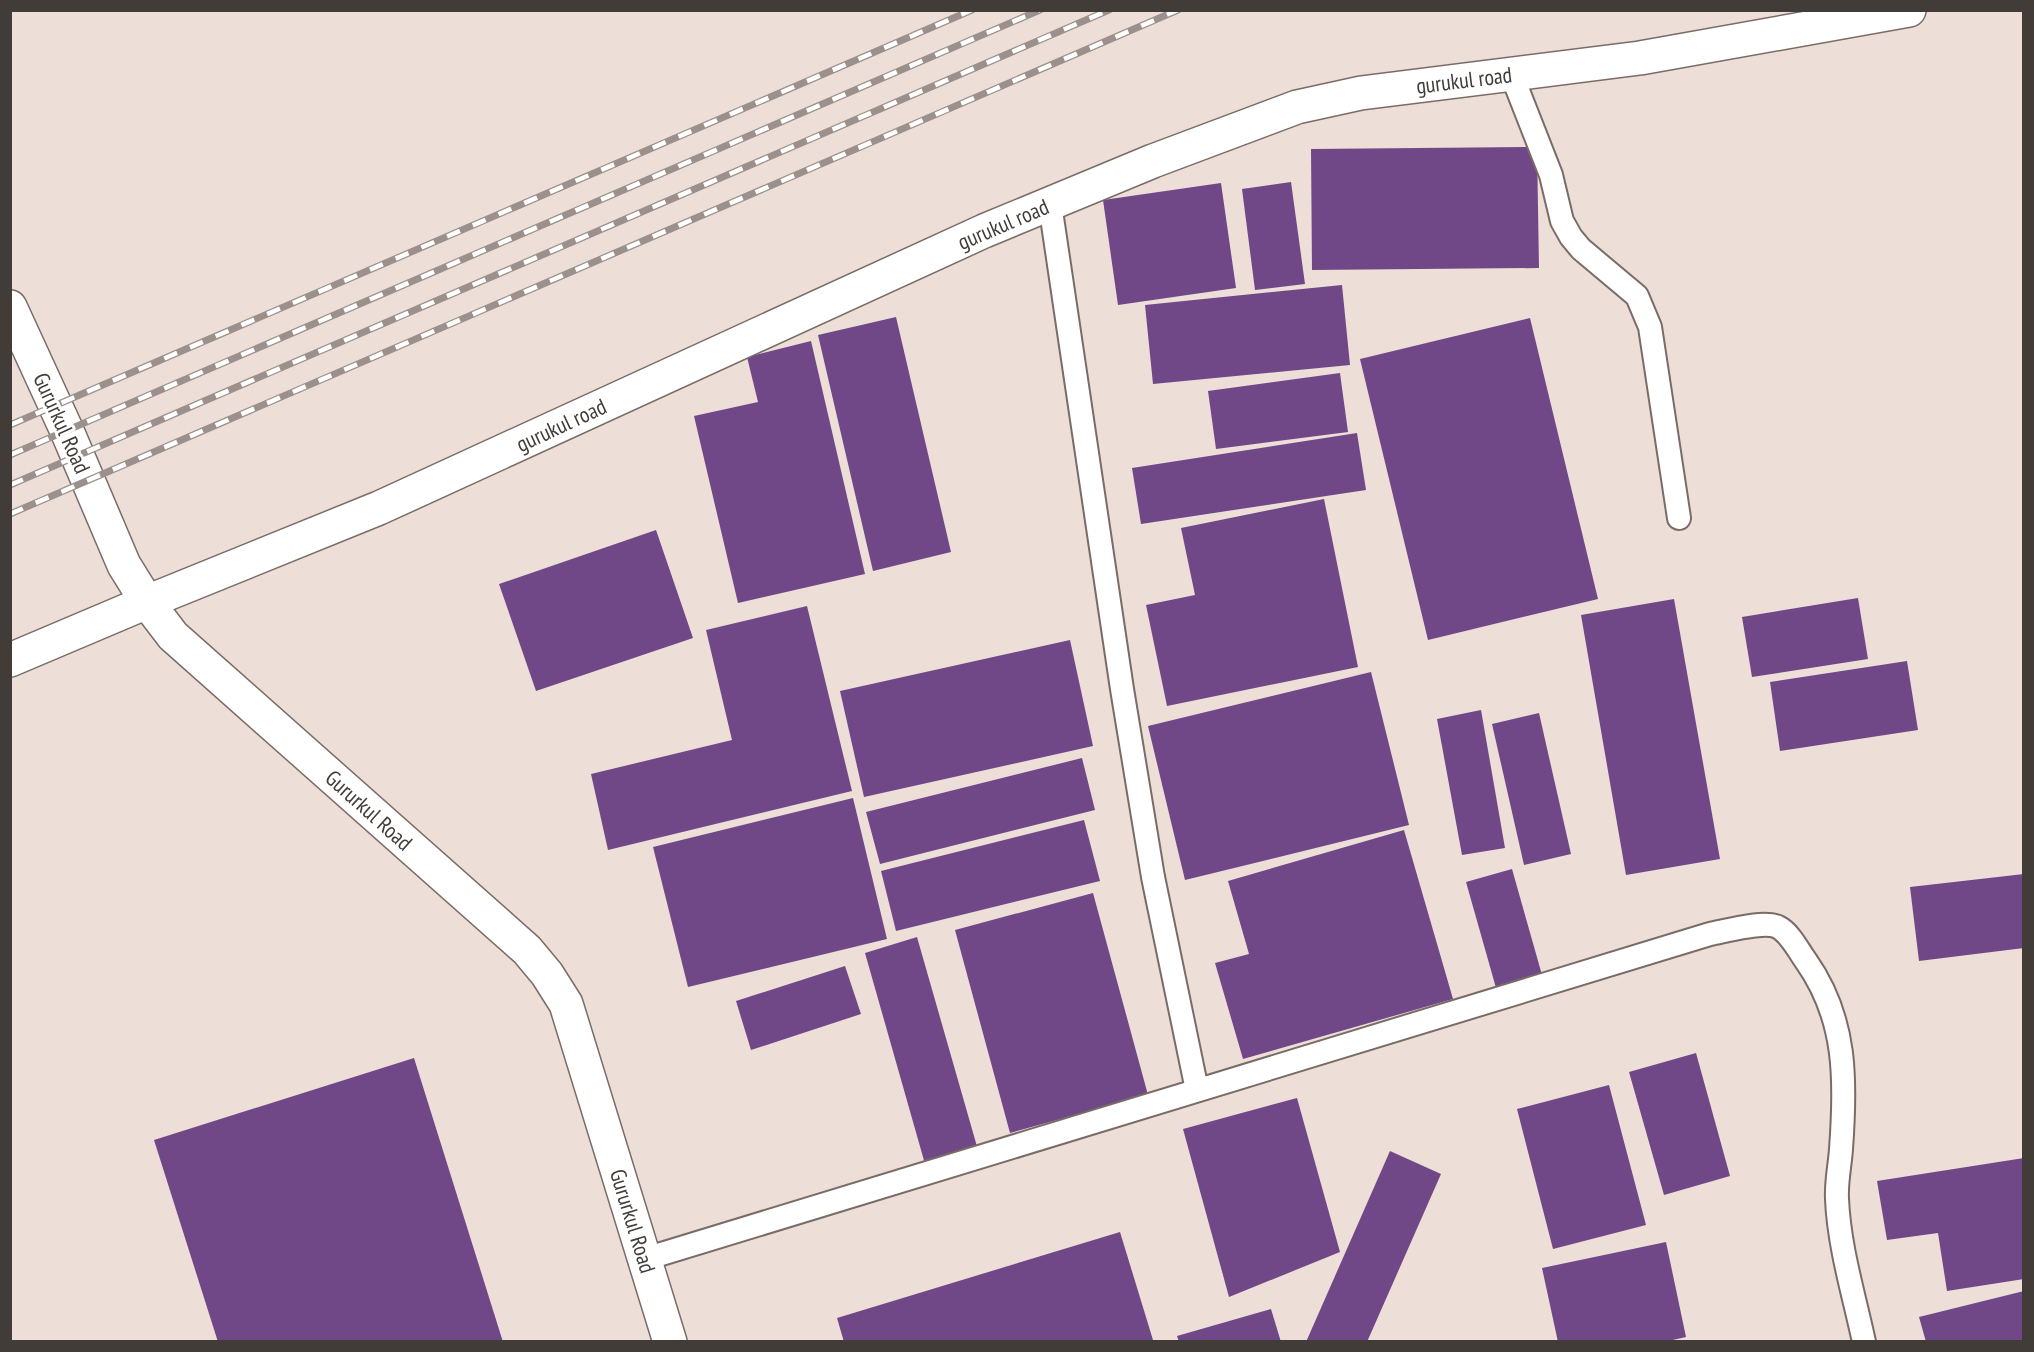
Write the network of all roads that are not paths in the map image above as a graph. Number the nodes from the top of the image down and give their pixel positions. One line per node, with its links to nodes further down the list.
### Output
1 (1909, 10): 2 (street, gurukul road)
2 (1511, 73): 3 (street, gurukul road); 5 (lane)
3 (1050, 204): 6 (street, gurukul road); 8 (lane)
4 (12, 317): 6 (street, Gururkul Road)
5 (1679, 518)
6 (147, 602): 7 (street, gurukul road); 9 (street, Gururkul Road)
7 (10, 660)
8 (1197, 1090): 9 (lane); 11 (lane)
9 (645, 1259): 10 (street, Gururkul Road)
10 (670, 1341)
11 (1864, 1341)

